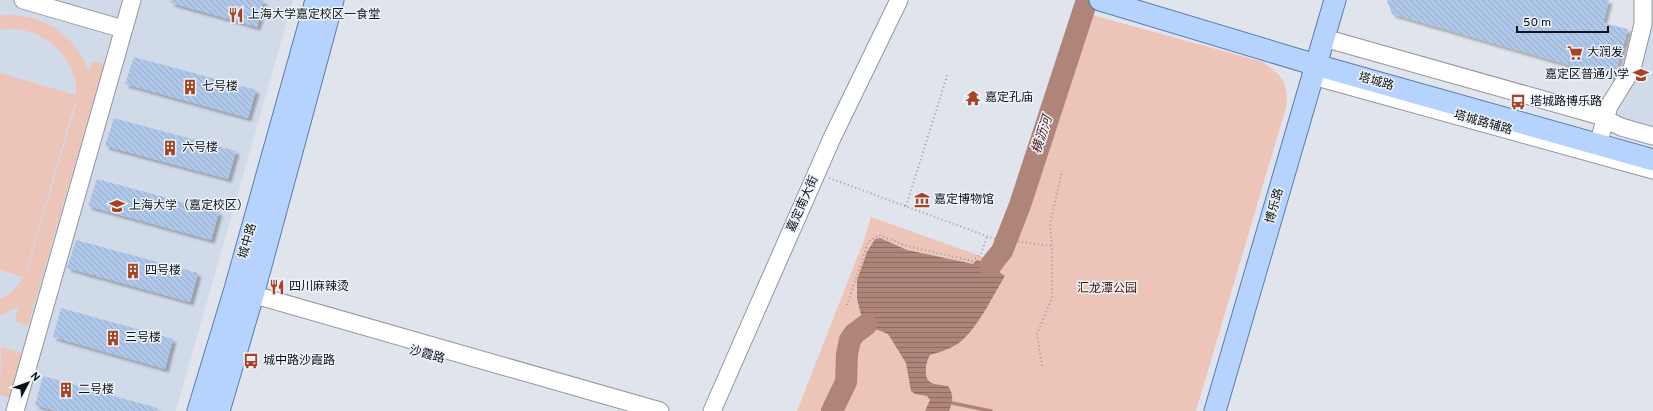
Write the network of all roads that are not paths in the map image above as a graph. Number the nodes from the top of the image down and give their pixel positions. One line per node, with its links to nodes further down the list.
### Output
1 (23, 0): 10 (street)
2 (132, 0): 10 (street)
3 (316, 0): 17 (main road, 城中路)
4 (333, 0): 17 (main road, 城中路)
5 (898, 0): 23 (street, 嘉定南大街)
6 (1101, 0): 11 (main road, 塔城路)
7 (1142, 0): 11 (main road, 塔城路)
8 (1335, 0): 11 (main road, 博乐路)
9 (1643, 0): 12 (street)
10 (123, 29): 18 (street)
11 (1318, 58): 12 (main road, 塔城路); 15 (main road, 塔城路); 16 (street, 塔城路辅路); 24 (main road, 博乐路)
12 (1603, 127): 13 (street); 14 (main road, 塔城路)
13 (1653, 136)
14 (1653, 150)
15 (1653, 160)
16 (1653, 170)
17 (242, 296): 19 (main road, 城中路); 20 (main road, 城中路); 21 (street, 沙霞路); 22 (street)
18 (10, 409)
19 (198, 411)
20 (219, 411)
21 (623, 411)
22 (660, 411)
23 (712, 411)
24 (1216, 411)

